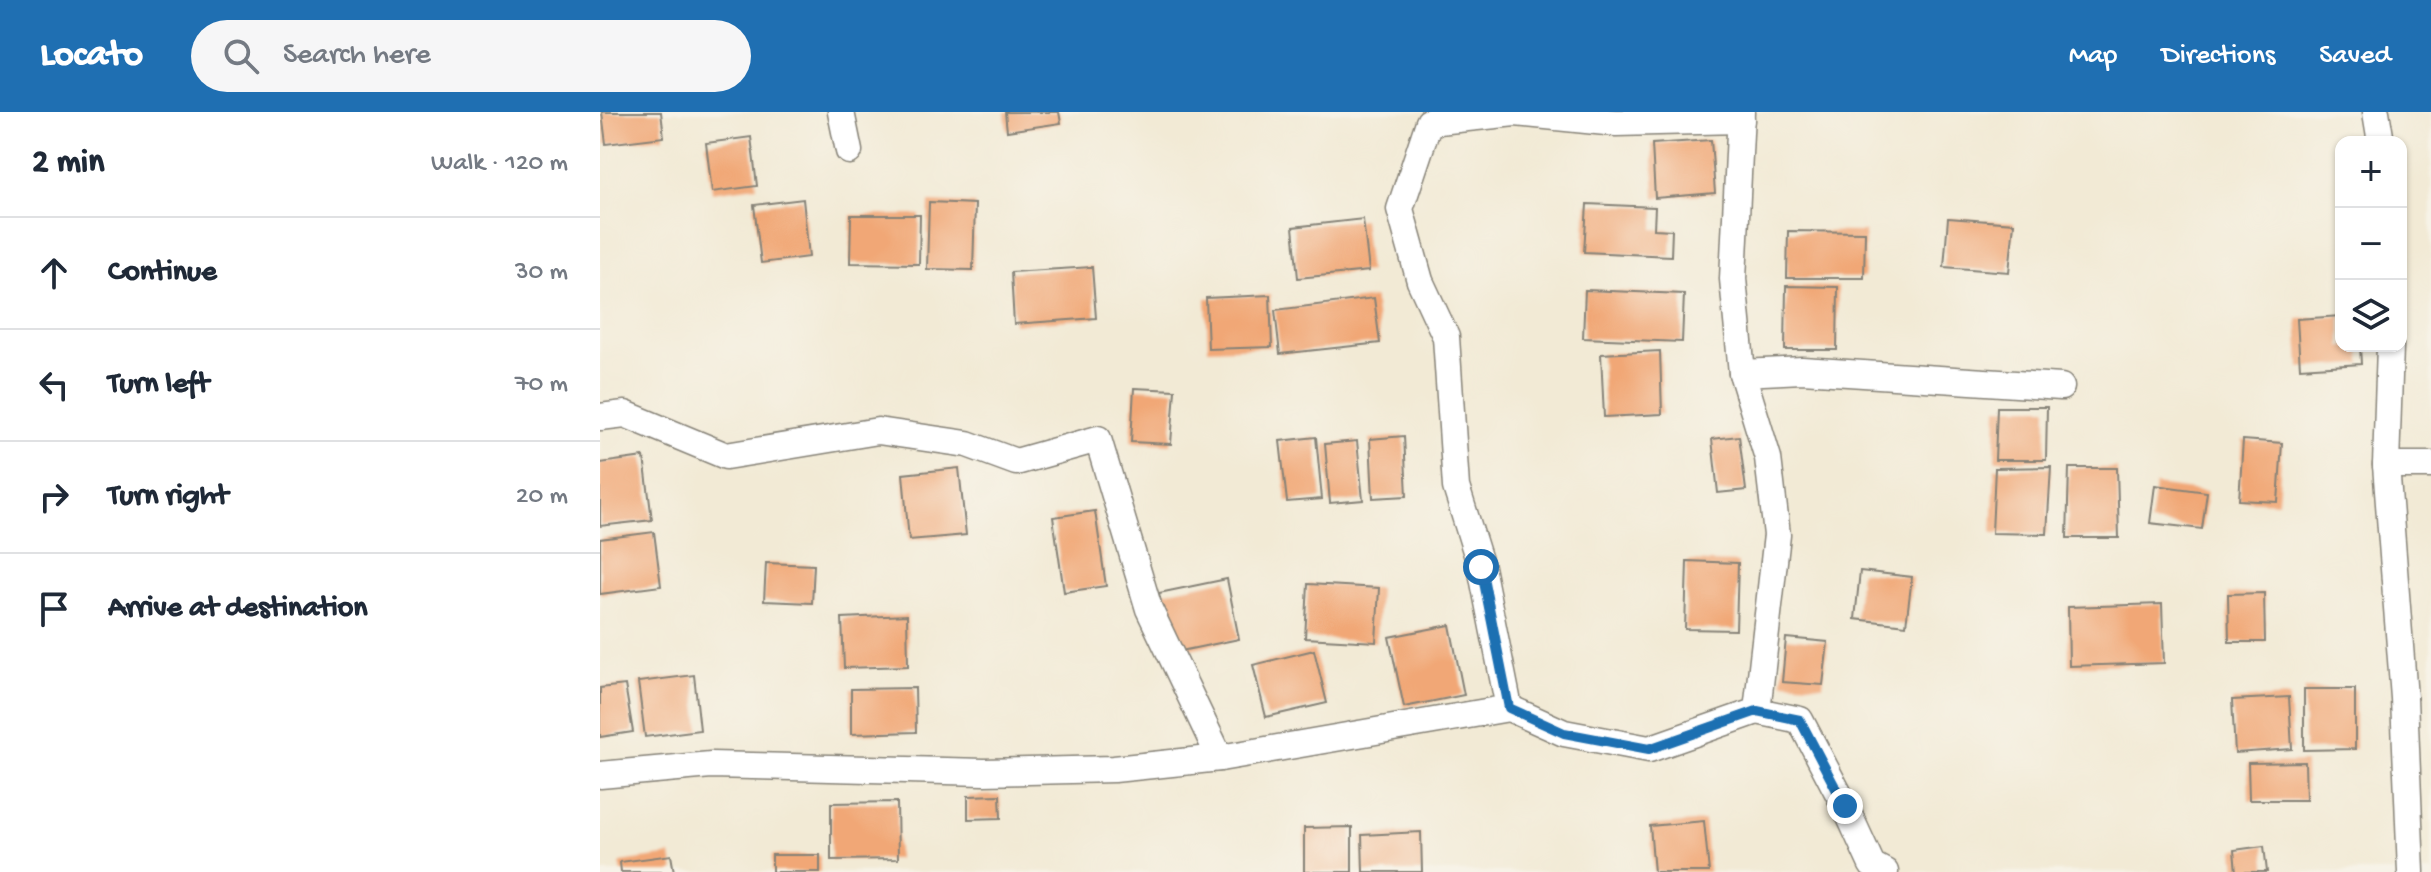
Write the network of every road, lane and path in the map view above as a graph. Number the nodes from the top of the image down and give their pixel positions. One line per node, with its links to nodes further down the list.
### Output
1 (841, 112): 6 (street)
2 (2376, 112): 5 (street)
3 (1741, 116): 4 (street); 8 (street)
4 (1429, 117): 13 (street)
5 (2380, 136)
6 (849, 151)
7 (2390, 352): 11 (street)
8 (1742, 373): 9 (street); 14 (street)
9 (2061, 387)
10 (600, 417): 15 (street)
11 (2386, 465): 12 (street); 18 (street)
12 (2431, 465)
13 (1509, 708): 14 (street); 15 (street)
14 (1757, 711): 17 (street)
15 (1220, 758): 16 (street)
16 (600, 775)
17 (1885, 872)
18 (2411, 872)

